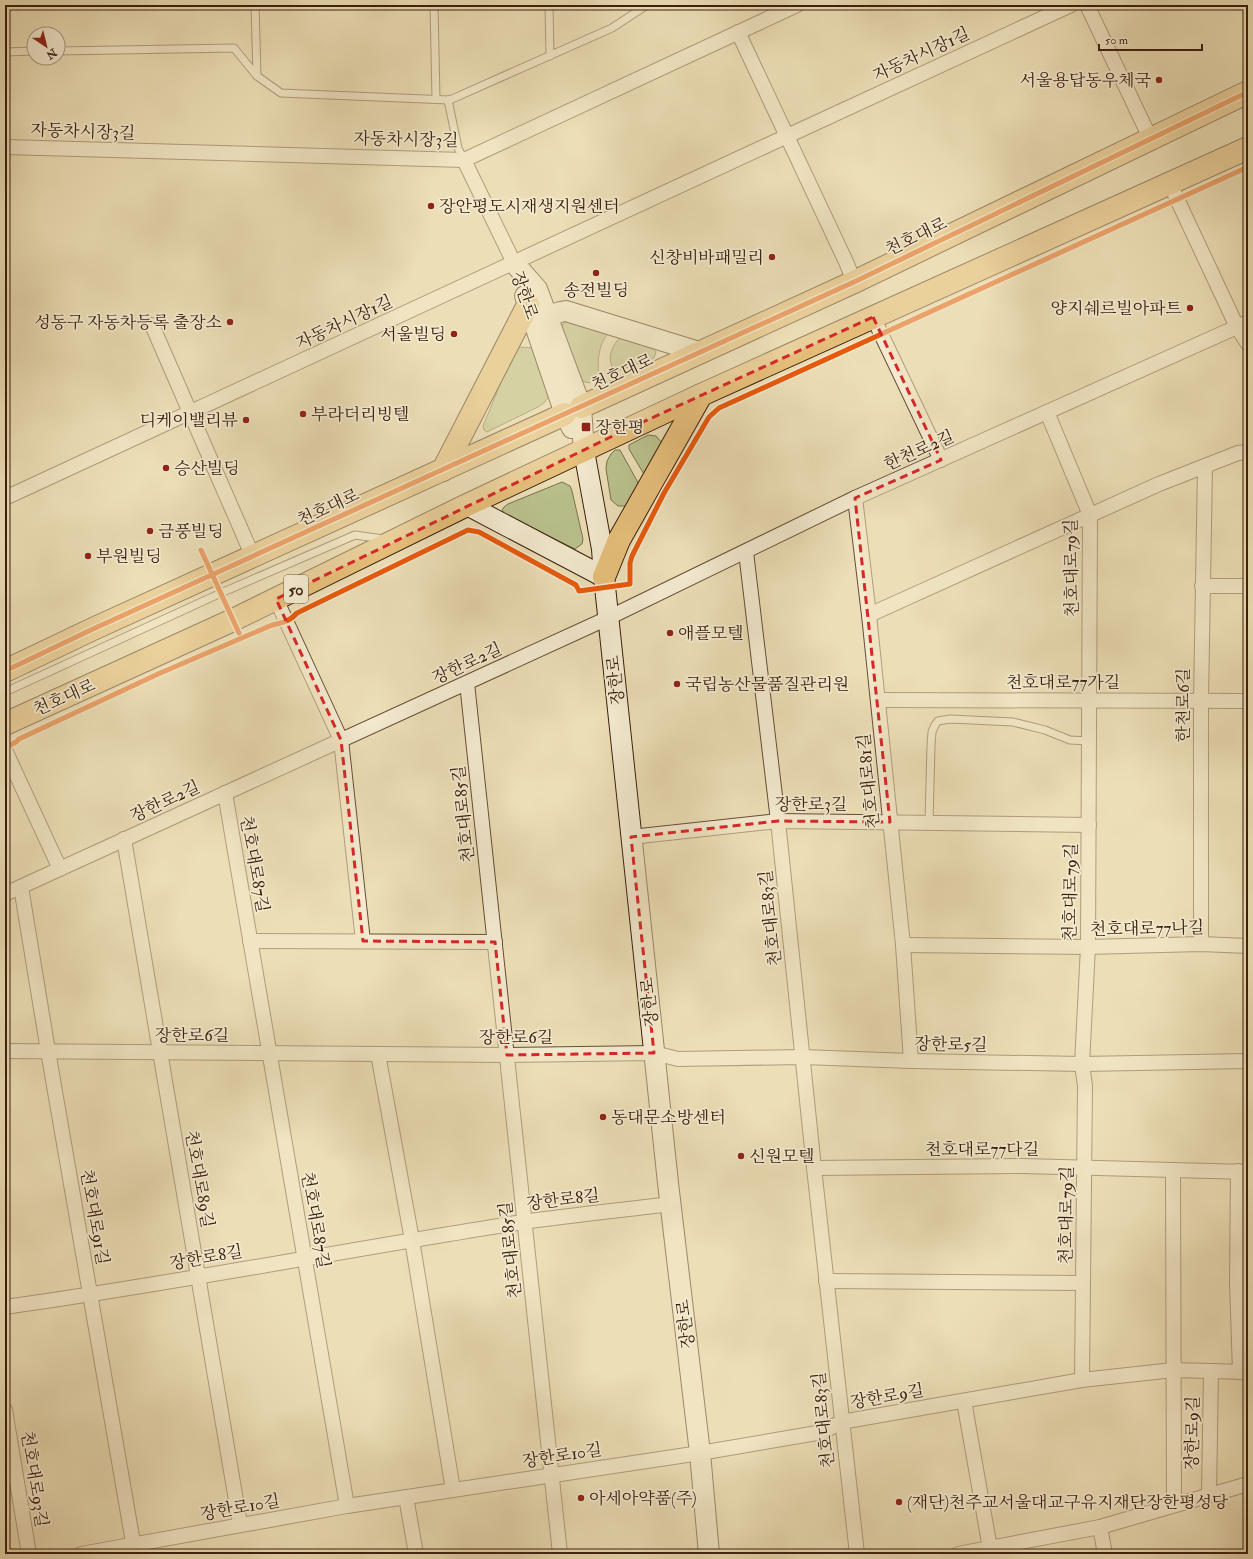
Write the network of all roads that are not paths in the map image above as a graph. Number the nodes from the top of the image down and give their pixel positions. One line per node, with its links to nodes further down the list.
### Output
1 (255, 5): 13 (lane)
2 (434, 5): 15 (lane)
3 (549, 5): 12 (lane)
4 (647, 5): 12 (lane)
5 (797, 5): 8 (street, 자동차시장3길)
6 (1071, 5): 17 (street, 자동차시장1길)
7 (1087, 5): 18 (street)
8 (738, 32): 17 (street); 21 (street, 자동차시장3길)
9 (26, 51): 11 (lane)
10 (66, 51): 13 (lane)
11 (5, 52)
12 (550, 56): 16 (lane)
13 (257, 76): 15 (lane)
14 (1248, 92): 18 (main road, 천호대로)
15 (436, 99): 16 (lane)
16 (448, 100): 21 (lane)
17 (786, 136): 23 (street, 자동차시장1길); 24 (street)
18 (1150, 140): 24 (main road, 천호대로)
19 (5, 146): 21 (street, 자동차시장3길)
20 (1248, 148): 22 (main road, 천호대로 / 50)
21 (464, 160): 23 (street)
22 (1170, 184): 26 (main road, 천호대로 / 50); 28 (street)
23 (514, 263): 25 (street, 장한로); 34 (street, 자동차시장1길)
24 (854, 282): 30 (main road, 천호대로)
25 (543, 311): 30 (street); 32 (street, 장한로); 41 (main road)
26 (873, 318): 31 (main road, 천호대로 / 50); 39 (street)
27 (152, 325): 34 (street)
28 (1242, 325): 29 (street); 33 (street, 한천로2길)
29 (1248, 344)
30 (699, 352): 32 (main road, 천호대로)
31 (701, 395): 37 (main road, 천호대로 / 50); 49 (main road)
32 (573, 410): 35 (main road, 천호대로); 37 (street, 장한로)
33 (1047, 412): 39 (street, 한천로2길); 45 (street, 천호대로79길)
34 (190, 414): 42 (street, 자동차시장1길); 48 (street)
35 (538, 426): 36 (lane); 41 (main road, 천호대로)
36 (523, 443)
37 (584, 450): 44 (main road, 천호대로 / 50); 49 (street, 장한로)
38 (1248, 452): 40 (street)
39 (941, 460): 43 (street, 한천로2길)
40 (1204, 466): 45 (street); 50 (street, 한천로6길)
41 (443, 470): 48 (main road, 천호대로)
42 (5, 498)
43 (855, 498): 47 (street, 한천로2길); 53 (street, 천호대로81길)
44 (466, 505): 46 (main road, 천호대로 / 50); 49 (street)
45 (1090, 515): 53 (street); 59 (street, 천호대로79길)
46 (394, 541): 52 (main road, 천호대로 / 50); 57 (lane)
47 (746, 552): 54 (street, 한천로2길); 67 (street, 천호대로83길)
48 (252, 563): 55 (main road, 천호대로)
49 (604, 577): 54 (street, 장한로)
50 (1202, 586): 51 (street); 60 (street, 한천로6길)
51 (1248, 586)
52 (276, 599): 62 (main road, 천호대로 / 50); 63 (street)
53 (869, 615): 58 (street, 천호대로81길)
54 (608, 618): 56 (street, 장한로2길); 71 (street, 장한로)
55 (5, 671)
56 (467, 683): 63 (street, 장한로2길); 78 (street, 천호대로85길)
57 (5, 692)
58 (878, 700): 59 (street, 천호대로77가길); 68 (street, 천호대로81길)
59 (1090, 700): 60 (street, 천호대로77가길); 64 (street, 천호대로79길)
60 (1201, 701): 61 (street, 천호대로77가길); 79 (street, 한천로6길)
61 (1248, 701)
62 (5, 724)
63 (341, 740): 66 (street, 장한로2길); 77 (street)
64 (1090, 741): 69 (lane); 70 (street, 천호대로79길)
65 (5, 750): 73 (street)
66 (225, 794): 72 (street, 장한로2길); 76 (street, 천호대로87길)
67 (778, 821): 68 (street, 장한로3길); 71 (street, 장한로3길); 90 (street, 천호대로83길)
68 (890, 822): 69 (street, 장한로3길); 80 (street, 천호대로81길)
69 (929, 823): 70 (street, 장한로3길)
70 (1089, 825): 82 (street, 천호대로79길)
71 (631, 837): 86 (street, 장한로)
72 (124, 839): 73 (street, 장한로2길); 85 (street, 천호대로89길)
73 (60, 869): 74 (street, 장한로2길)
74 (21, 887): 75 (street, 장한로2길); 84 (street, 천호대로91길)
75 (5, 894)
76 (250, 941): 77 (street); 87 (street, 천호대로87길)
77 (363, 941): 78 (street)
78 (495, 942): 89 (street, 천호대로85길)
79 (1201, 944): 81 (street, 천호대로77나길); 82 (street, 천호대로77나길)
80 (903, 945): 82 (street, 천호대로77나길); 91 (street, 천호대로81길)
81 (1248, 946)
82 (1088, 947): 93 (street, 천호대로79길)
83 (5, 1051): 84 (street, 장한로6길)
84 (48, 1052): 85 (street, 장한로6길); 105 (street, 천호대로91길)
85 (160, 1053): 87 (street, 장한로6길); 102 (street, 천호대로89길)
86 (654, 1053): 89 (street, 장한로6길); 90 (street, 장한로5길); 98 (street, 장한로)
87 (269, 1054): 88 (street, 장한로6길); 101 (street, 천호대로87길)
88 (378, 1054): 89 (street, 장한로6길); 100 (street)
89 (507, 1055): 99 (street, 천호대로85길)
90 (803, 1057): 91 (street, 장한로5길); 94 (street, 천호대로83길)
91 (910, 1061): 93 (street, 장한로5길)
92 (1248, 1061): 93 (street, 장한로5길)
93 (1082, 1064): 95 (street, 천호대로79길)
94 (814, 1168): 95 (street, 천호대로77다길); 103 (street, 천호대로83길)
95 (1085, 1168): 96 (street, 천호대로77다길); 104 (street, 천호대로79길)
96 (1174, 1170): 97 (street, 천호대로77다길); 107 (street)
97 (1243, 1172): 109 (street, 천호대로77다길)
98 (671, 1204): 99 (street, 장한로8길); 114 (street, 장한로)
99 (525, 1222): 100 (street, 장한로8길); 115 (street, 천호대로85길)
100 (412, 1240): 101 (street, 장한로8길); 117 (street)
101 (304, 1258): 102 (street, 장한로8길); 120 (street, 천호대로87길)
102 (198, 1277): 105 (street, 장한로8길); 122 (street, 천호대로89길)
103 (826, 1281): 104 (street); 113 (street, 천호대로83길)
104 (1083, 1283): 110 (street, 천호대로79길)
105 (90, 1295): 106 (street, 장한로8길); 124 (street, 천호대로91길)
106 (5, 1307)
107 (1173, 1370): 108 (street, 장한로9길); 110 (street, 장한로9길); 121 (street, 장한로9길)
108 (1212, 1371): 109 (street, 장한로9길); 118 (street, 장한로9길)
109 (1244, 1372)
110 (1082, 1380): 111 (street, 장한로9길)
111 (964, 1400): 113 (street, 장한로9길); 125 (street)
112 (5, 1410): 126 (street, 천호대로93길)
113 (841, 1422): 114 (street, 장한로9길); 131 (street, 천호대로83길)
114 (700, 1453): 115 (street, 장한로10길); 130 (street, 장한로)
115 (552, 1474): 117 (street, 장한로10길); 129 (street, 천호대로85길)
116 (1248, 1484): 118 (street)
117 (453, 1490): 119 (street, 장한로10길)
118 (1209, 1495): 121 (street)
119 (406, 1497): 120 (street, 장한로10길); 128 (street)
120 (347, 1506): 122 (street, 장한로10길)
121 (1174, 1506): 123 (street)
122 (240, 1524): 124 (street, 장한로10길)
123 (1100, 1527): 125 (street); 133 (street)
124 (135, 1550): 127 (street, 장한로10길)
125 (991, 1551): 132 (street)
126 (29, 1554)
127 (81, 1554)
128 (416, 1554)
129 (560, 1554)
130 (709, 1554)
131 (857, 1554)
132 (958, 1554)
133 (1105, 1554)

